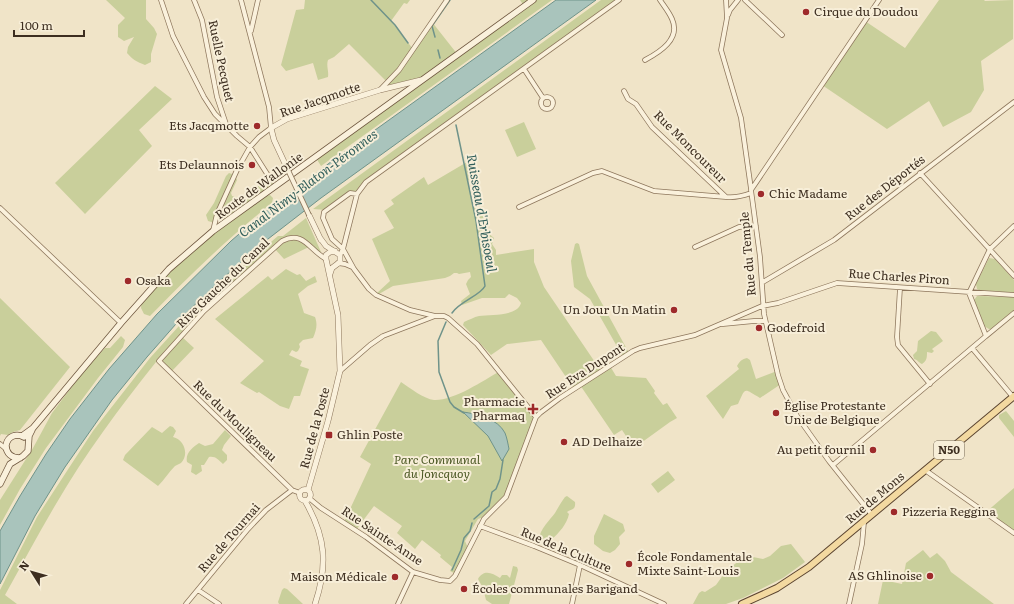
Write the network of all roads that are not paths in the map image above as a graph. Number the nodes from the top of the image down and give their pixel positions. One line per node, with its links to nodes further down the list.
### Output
1 (161, 0): 23 (street)
2 (194, 0): 23 (street, Ruelle Pecquet)
3 (241, 0): 14 (street)
4 (258, 0): 14 (street)
5 (447, 0): 19 (street)
6 (533, 0): 18 (main road, Route de Wallonie)
7 (619, 0): 17 (street)
8 (660, 0): 16 (street)
9 (726, 0): 13 (street)
10 (738, 0): 13 (street)
11 (745, 0): 15 (street)
12 (879, 0): 29 (street)
13 (727, 18): 29 (street, Rue du Temple)
14 (251, 33): 24 (street)
15 (782, 35)
16 (645, 60)
17 (524, 69): 21 (street); 30 (street)
18 (423, 80): 19 (street, Rue Jacqmotte); 37 (main road, Route de Wallonie)
19 (380, 90): 24 (street, Rue Jacqmotte)
20 (624, 91): 31 (street, Rue Moncoureur)
21 (543, 98)
22 (1014, 102): 27 (street, Rue des Déportés)
23 (227, 126): 25 (street)
24 (272, 128): 25 (street, Rue Jacqmotte); 26 (street)
25 (250, 147): 28 (street); 37 (street, Rue Jacqmotte)
26 (287, 168): 34 (street, bridge)
27 (920, 174): 41 (street); 48 (street, Rue des Déportés)
28 (271, 180)
29 (751, 191): 31 (street, Rue Moncoureur); 35 (street, Rue du Temple)
30 (357, 194): 40 (street); 40 (street)
31 (726, 197): 32 (street)
32 (519, 207)
33 (0, 208): 56 (street)
34 (309, 215): 38 (street, Rue de la Poste)
35 (756, 226): 39 (street); 48 (street, Rue du Temple)
36 (1014, 226): 41 (street)
37 (213, 232): 56 (main road, Route de Wallonie)
38 (320, 238): 42 (street); 43 (street, Rue de la Poste)
39 (695, 247)
40 (344, 249): 42 (street); 45 (street)
41 (990, 249): 47 (street); 50 (street)
42 (338, 253): 43 (street); 44 (street)
43 (327, 259): 44 (street); 46 (street, Rue de la Poste); 60 (street, Rive Gauche du Canal)
44 (337, 264): 45 (street); 46 (street)
45 (354, 269): 54 (street)
46 (330, 275): 61 (street, Rue de la Poste)
47 (1014, 276)
48 (762, 282): 52 (street, Rue du Temple)
49 (900, 288): 50 (street, Rue Charles Piron); 52 (street, Rue Charles Piron); 62 (street)
50 (969, 293): 51 (street, Rue Charles Piron); 58 (street)
51 (1014, 295)
52 (762, 306): 55 (street, Rue du Temple); 57 (street, Rue Charles Piron)
53 (1014, 312): 58 (street)
54 (435, 316): 61 (street); 64 (street)
55 (765, 321): 57 (street); 71 (street, Rue du Temple)
56 (121, 323): 65 (main road, Route de Wallonie)
57 (719, 325): 64 (street, Rue Eva Dupont)
58 (986, 336): 59 (street)
59 (972, 348): 62 (street); 63 (street)
60 (159, 361): 75 (street, Rue du Mouligneau)
61 (340, 371): 76 (street, Rue de la Poste)
62 (930, 384): 71 (street)
63 (1014, 396): 72 (main road, Rue de Mons / N50)
64 (536, 417): 81 (street)
65 (33, 428): 66 (main road); 68 (main road)
66 (22, 436): 68 (main road); 69 (main road)
67 (0, 443): 69 (street)
68 (28, 444): 70 (main road)
69 (7, 448): 70 (main road); 73 (main road)
70 (20, 458): 73 (main road)
71 (833, 465): 79 (street, Rue du Temple)
72 (925, 470): 79 (main road, Rue de Mons / N50); 82 (street)
73 (6, 471): 74 (main road)
74 (0, 484)
75 (292, 490): 77 (street, Rue du Mouligneau); 85 (street, Rue de Tournai)
76 (308, 490): 77 (street); 78 (street)
77 (300, 493): 78 (street)
78 (307, 500): 84 (street, Rue Sainte-Anne); 88 (street)
79 (872, 515): 80 (main road, Rue de Mons / N50)
80 (864, 522): 92 (main road, Rue de Mons / N50); 93 (street)
81 (480, 526): 83 (street, Rue de la Culture); 84 (street, Rue Sainte-Anne)
82 (1014, 533)
83 (580, 565): 90 (street); 91 (street, Rue de la Culture)
84 (412, 572): 89 (street)
85 (198, 590): 86 (street, Rue de Tournai); 87 (street)
86 (186, 604)
87 (219, 604)
88 (315, 604)
89 (398, 604)
90 (572, 604)
91 (664, 604)
92 (742, 604)
93 (849, 604)

